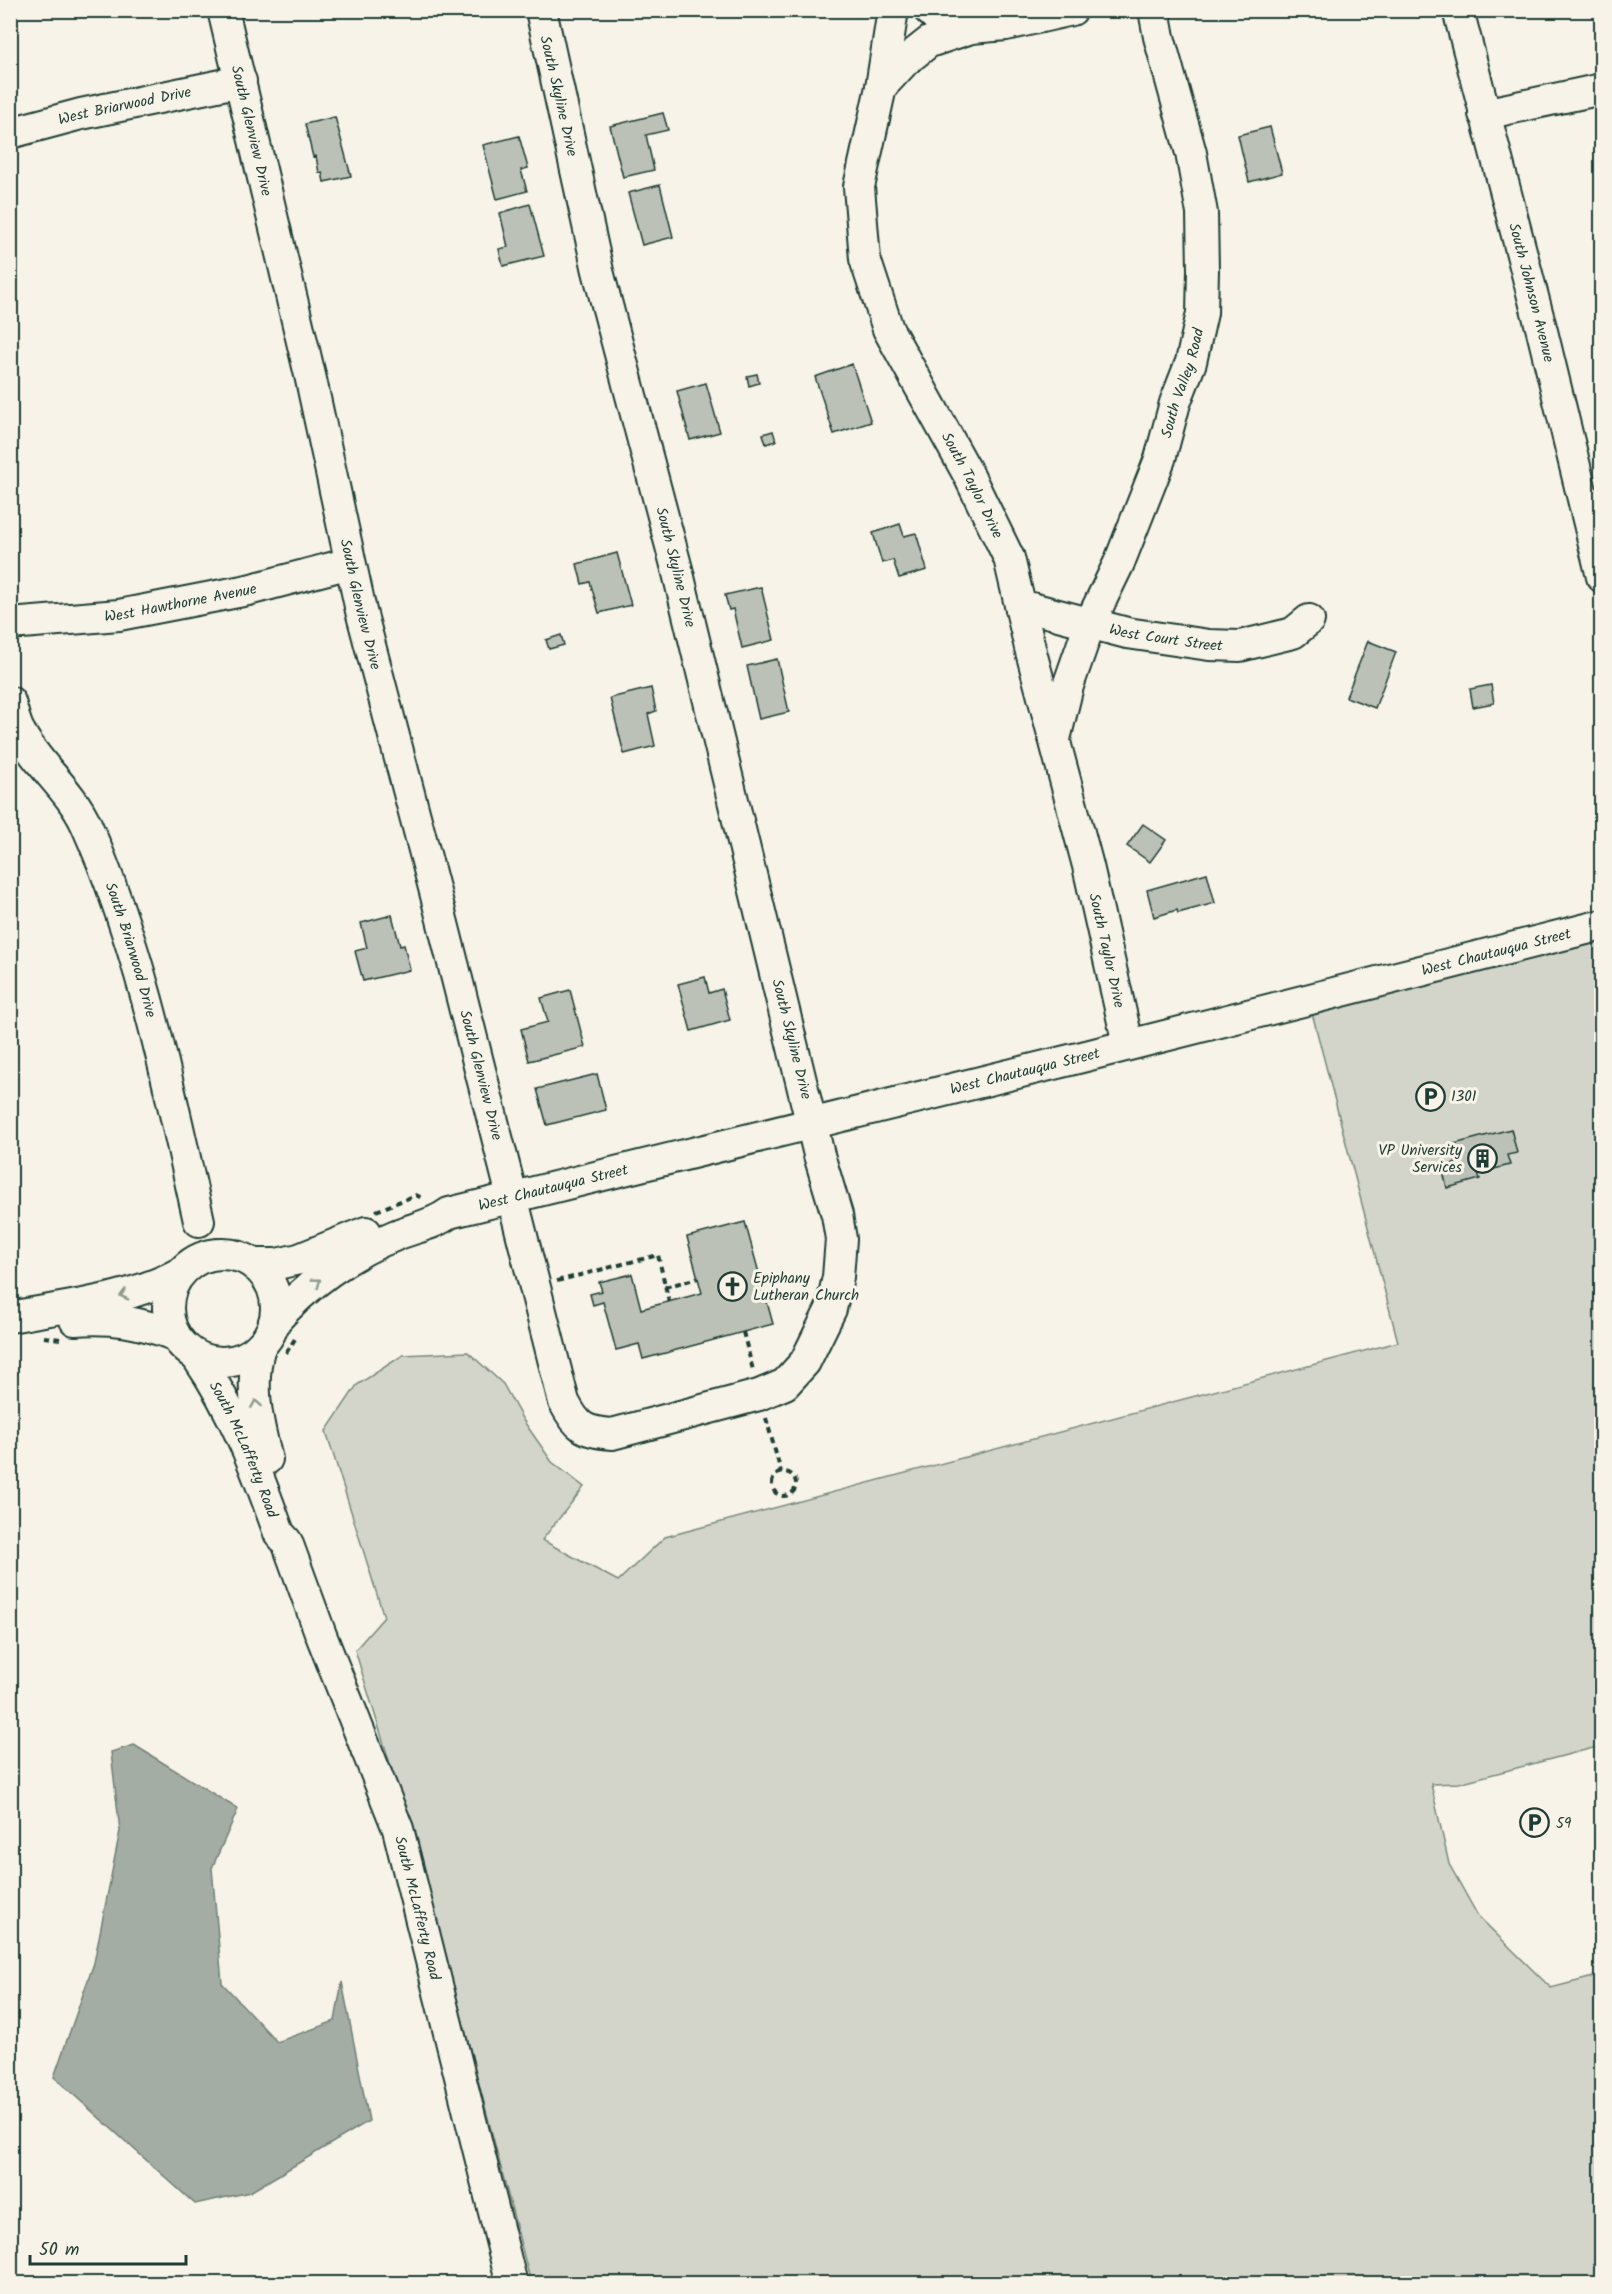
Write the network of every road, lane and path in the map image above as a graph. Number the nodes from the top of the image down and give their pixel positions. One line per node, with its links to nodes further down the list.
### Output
1 (223, 10): 9 (street, South Glenview Drive)
2 (541, 10): 25 (street, South Skyline Drive)
3 (892, 10): 10 (street, South Taylor Drive)
4 (929, 10): 8 (street)
5 (1072, 10): 8 (street)
6 (1154, 10): 19 (street, South Valley Road)
7 (1458, 10): 12 (street, South Johnson Avenue)
8 (971, 28): 10 (street)
9 (242, 81): 13 (street, West Briarwood Drive); 15 (street, South Glenview Drive)
10 (881, 87): 17 (street, South Taylor Drive)
11 (1602, 89): 12 (street)
12 (1484, 114): 14 (street, South Johnson Avenue)
13 (10, 133)
14 (1596, 531): 16 (street, South Johnson Avenue)
15 (350, 563): 20 (street, West Hawthorne Avenue); 26 (street, South Glenview Drive)
16 (1602, 577)
17 (1020, 605): 19 (street, West Court Street); 22 (street, South Taylor Drive)
18 (1309, 620): 19 (street, West Court Street)
19 (1090, 623): 22 (street, South Valley Road)
20 (10, 624)
21 (10, 702): 28 (street, South Briarwood Drive)
22 (1055, 741): 24 (street, South Taylor Drive)
23 (1602, 925): 24 (street, West Chautauqua Street)
24 (1128, 1044): 25 (street, West Chautauqua Street)
25 (812, 1124): 26 (street, West Chautauqua Street); 41 (street, South Skyline Drive)
26 (512, 1197): 27 (street, West Chautauqua Street); 41 (street, South Glenview Drive)
27 (449, 1213): 29 (street, West Chautauqua Street); 39 (street, West Chautauqua Street, one-way to 27)
28 (199, 1221)
29 (255, 1264): 30 (street, West Chautauqua Street); 39 (street)
30 (178, 1274): 35 (street, West Chautauqua Street, one-way to 35); 37 (street)
31 (698, 1278): 33 (path)
32 (553, 1282): 33 (path)
33 (665, 1287): 34 (path)
34 (669, 1302)
35 (14, 1326): 37 (street); 38 (path)
36 (743, 1332): 41 (path)
37 (174, 1335): 40 (street)
38 (61, 1339)
39 (280, 1340): 40 (street, West Chautauqua Street); 43 (street, South McLafferty Road, one-way to 39)
40 (197, 1357): 43 (street, South McLafferty Road)
41 (759, 1395): 42 (path)
42 (781, 1472): 42 (path)
43 (287, 1542): 44 (street, South McLafferty Road)
44 (512, 2283)

